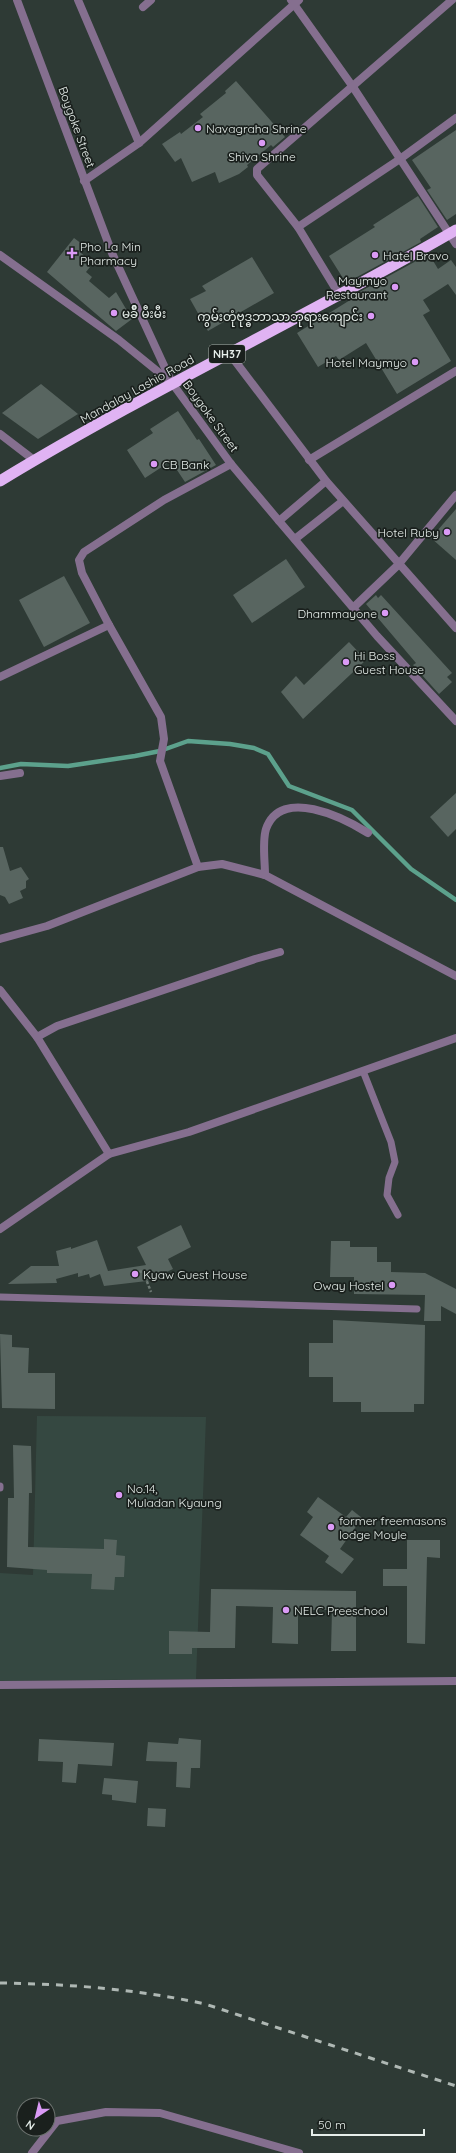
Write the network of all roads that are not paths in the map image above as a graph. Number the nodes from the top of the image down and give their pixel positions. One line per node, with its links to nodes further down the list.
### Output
1 (17, 0): 11 (street, Boygoke Street)
2 (78, 0): 9 (street)
3 (151, 0): 6 (street)
4 (452, 0): 7 (street)
5 (294, 1): 7 (street); 9 (street)
6 (143, 7)
7 (353, 87): 10 (street); 12 (street)
8 (456, 118): 10 (street)
9 (139, 143): 11 (street)
10 (400, 159): 12 (street); 13 (street)
11 (84, 181): 19 (street, Boygoke Street)
12 (298, 227): 16 (street)
13 (452, 232): 14 (street); 16 (highway, Mandalay Lashio Road / NH37)
14 (456, 244)
15 (0, 255): 19 (street)
16 (340, 296): 17 (highway, Mandalay Lashio Road / NH37)
17 (229, 353): 19 (highway, Mandalay Lashio Road / NH37); 22 (street)
18 (456, 371): 22 (street)
19 (172, 383): 21 (highway, Mandalay Lashio Road / NH37); 23 (street, Boygoke Street)
20 (0, 434): 21 (street)
21 (34, 460): 24 (highway, Mandalay Lashio Road / NH37)
22 (309, 460): 25 (street)
23 (231, 464): 28 (street, Boygoke Street); 32 (street)
24 (0, 481)
25 (326, 482): 27 (street); 28 (street)
26 (456, 495): 30 (street)
27 (343, 501): 29 (street); 30 (street)
28 (279, 521): 29 (street, Boygoke Street)
29 (294, 540): 31 (street, Boygoke Street)
30 (398, 565): 31 (street); 33 (street)
31 (354, 607): 35 (street, Boygoke Street)
32 (109, 625): 34 (street); 39 (street)
33 (456, 628)
34 (0, 677)
35 (456, 721)
36 (20, 773): 37 (street)
37 (0, 776)
38 (368, 833): 40 (street)
39 (198, 867): 40 (street); 41 (street)
40 (265, 875): 43 (street)
41 (0, 939)
42 (280, 952): 45 (street)
43 (456, 976)
44 (0, 990): 45 (street)
45 (37, 1037): 48 (street)
46 (456, 1038): 47 (street)
47 (363, 1071): 48 (street); 49 (lane)
48 (109, 1154): 50 (street)
49 (398, 1215)
50 (0, 1229)
51 (0, 1297): 52 (lane)
52 (417, 1309)
53 (456, 1681): 54 (street)
54 (0, 1685)
55 (32, 2153): 56 (street)
56 (299, 2153)

